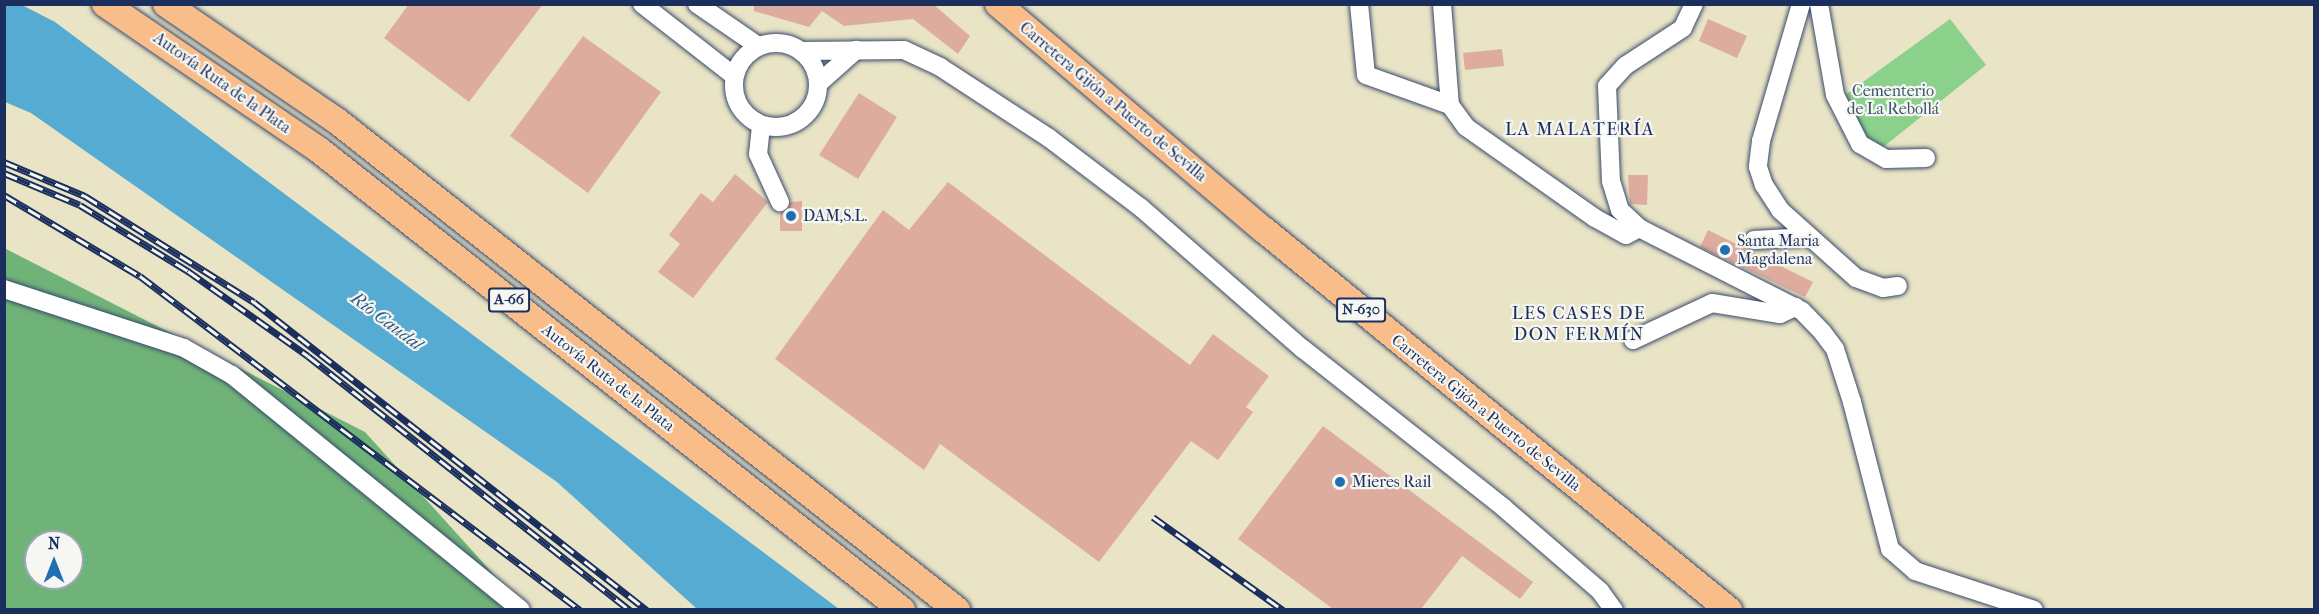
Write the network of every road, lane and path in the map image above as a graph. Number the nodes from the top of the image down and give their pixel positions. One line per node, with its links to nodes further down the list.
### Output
1 (105, 4): 28 (highway, Autovía Ruta de la Plata / A-66)
2 (166, 4): 29 (highway, Autovía Ruta de la Plata / A-66)
3 (642, 4): 14 (street)
4 (697, 4): 11 (street)
5 (998, 4): 31 (highway, Carretera Gijón a Puerto de Sevilla / N-630)
6 (1359, 4): 16 (street)
7 (1442, 4): 16 (street)
8 (1694, 4): 20 (street)
9 (1801, 4): 21 (street)
10 (1819, 4): 18 (street)
11 (758, 46): 13 (street); 14 (street)
12 (856, 50): 13 (street); 15 (street); 30 (street)
13 (802, 51): 15 (street)
14 (734, 76): 17 (street)
15 (819, 83): 17 (street)
16 (1450, 105): 20 (street)
17 (761, 126): 19 (street)
18 (1926, 158)
19 (780, 202)
20 (1639, 228): 25 (street)
21 (1810, 237): 22 (street); 23 (street)
22 (1754, 240)
23 (1898, 286)
24 (4, 289): 27 (street)
25 (1794, 307): 26 (street); 32 (street)
26 (1633, 340)
27 (521, 609)
28 (902, 609)
29 (957, 609)
30 (1614, 609)
31 (1728, 609)
32 (2034, 609)

